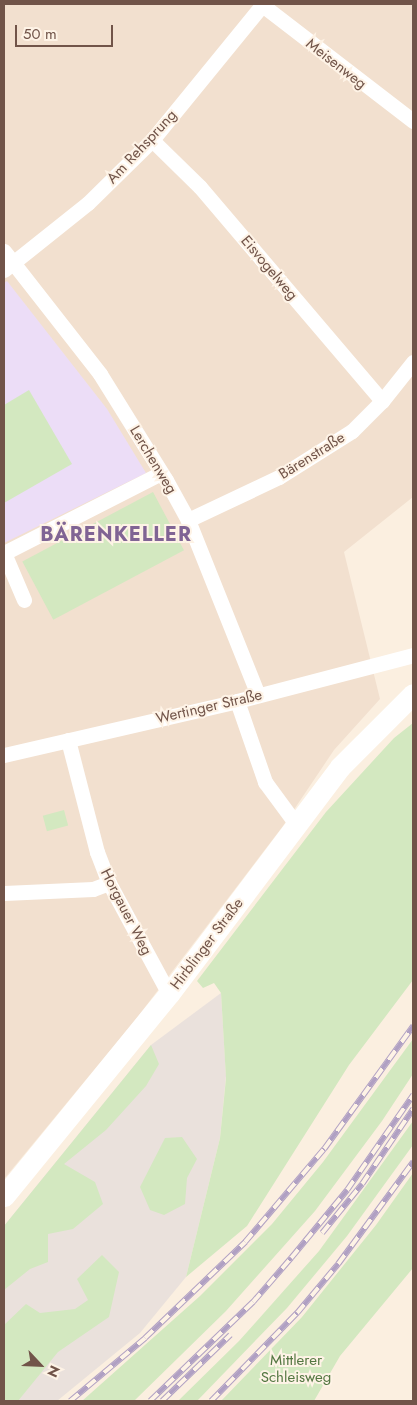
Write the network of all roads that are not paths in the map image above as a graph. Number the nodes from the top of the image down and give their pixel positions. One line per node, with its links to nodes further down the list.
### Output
1 (261, 4): 2 (street, Meisenweg); 3 (street, Am Rehsprung)
2 (413, 121)
3 (152, 140): 5 (street, Am Rehsprung); 7 (street, Eisvogelweg)
4 (4, 251): 5 (street, Lerchenweg)
5 (9, 266): 8 (street, Lerchenweg)
6 (413, 362): 7 (street, Bärenstraße)
7 (382, 401): 9 (street, Bärenstraße)
8 (161, 473): 9 (street, Lerchenweg); 10 (street)
9 (188, 520): 14 (street, Lerchenweg)
10 (4, 553): 11 (street)
11 (24, 600)
12 (413, 655): 14 (street, Wertinger Straße)
13 (413, 694): 18 (street, Hirblinger Straße)
14 (258, 695): 15 (street, Wertinger Straße)
15 (237, 701): 16 (street, Wertinger Straße); 18 (street)
16 (68, 740): 17 (street, Wertinger Straße); 19 (street, Horgauer Weg)
17 (4, 755)
18 (296, 824): 21 (street, Hirblinger Straße)
19 (109, 883): 20 (street); 21 (street, Horgauer Weg)
20 (4, 893)
21 (170, 994): 22 (street, Hirblinger Straße)
22 (4, 1196)

